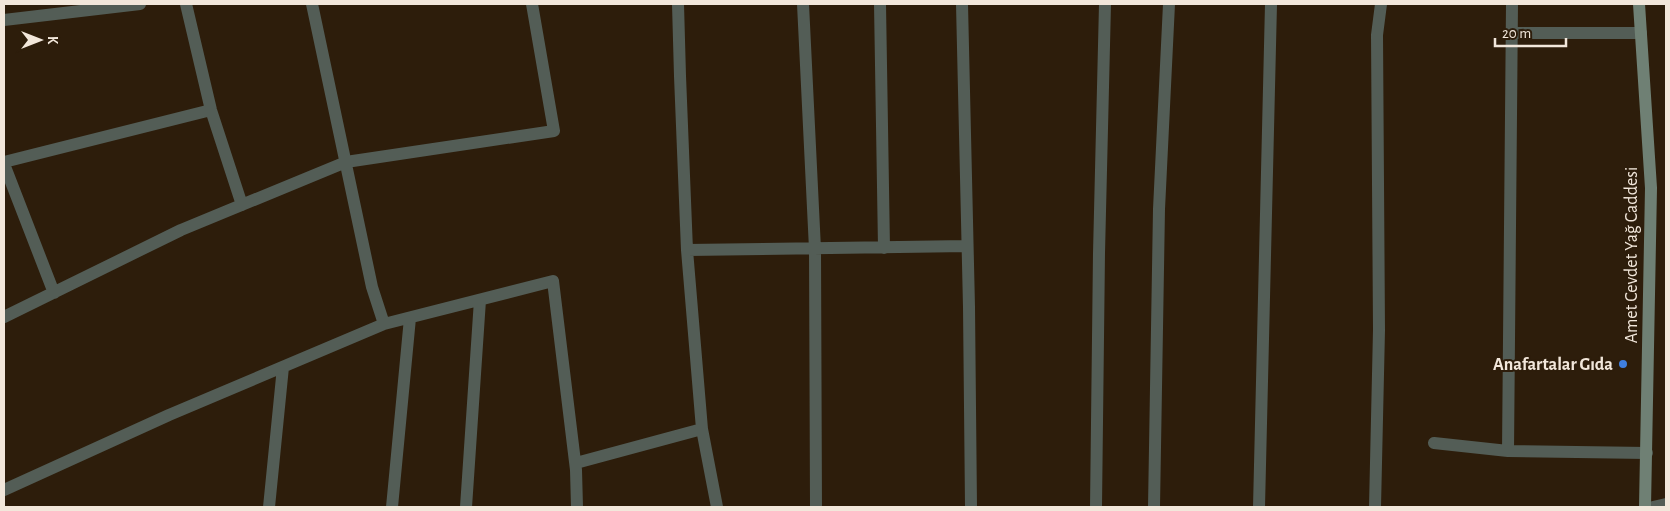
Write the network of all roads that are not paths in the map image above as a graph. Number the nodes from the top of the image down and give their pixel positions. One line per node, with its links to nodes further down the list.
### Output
1 (140, 4): 15 (street)
2 (186, 4): 18 (street)
3 (312, 4): 19 (street)
4 (532, 4): 19 (street)
5 (678, 4): 25 (street)
6 (803, 4): 24 (street)
7 (880, 4): 23 (street)
8 (962, 4): 22 (street)
9 (1104, 4): 46 (street)
10 (1170, 4): 47 (street)
11 (1271, 4): 48 (street)
12 (1381, 4): 49 (street)
13 (1512, 4): 16 (street)
14 (1639, 4): 17 (main road, Amet Cevdet Yağ Caddesi)
15 (4, 20)
16 (1512, 33): 17 (street); 34 (street)
17 (1641, 33): 35 (main road, Amet Cevdet Yağ Caddesi)
18 (210, 110): 20 (street); 21 (street)
19 (346, 162): 21 (street); 30 (street)
20 (4, 163): 26 (street)
21 (242, 205): 26 (street)
22 (967, 246): 23 (street); 45 (street)
23 (884, 248): 24 (street)
24 (815, 249): 25 (street); 44 (street)
25 (687, 250): 32 (street)
26 (54, 293): 28 (street)
27 (480, 300): 29 (street); 36 (street); 41 (street)
28 (4, 317)
29 (410, 318): 30 (street); 40 (street)
30 (384, 324): 31 (street)
31 (282, 367): 37 (street); 39 (street)
32 (702, 429): 36 (street); 43 (street)
33 (1434, 443): 34 (street)
34 (1508, 451): 35 (street)
35 (1647, 452): 50 (main road, Amet Cevdet Yağ Caddesi)
36 (576, 463): 42 (street)
37 (4, 490)
38 (1666, 504): 51 (street)
39 (269, 507)
40 (392, 507)
41 (466, 507)
42 (577, 507)
43 (717, 507)
44 (816, 507)
45 (971, 507)
46 (1096, 507)
47 (1154, 507)
48 (1259, 507)
49 (1375, 507)
50 (1645, 507)
51 (1653, 507)

